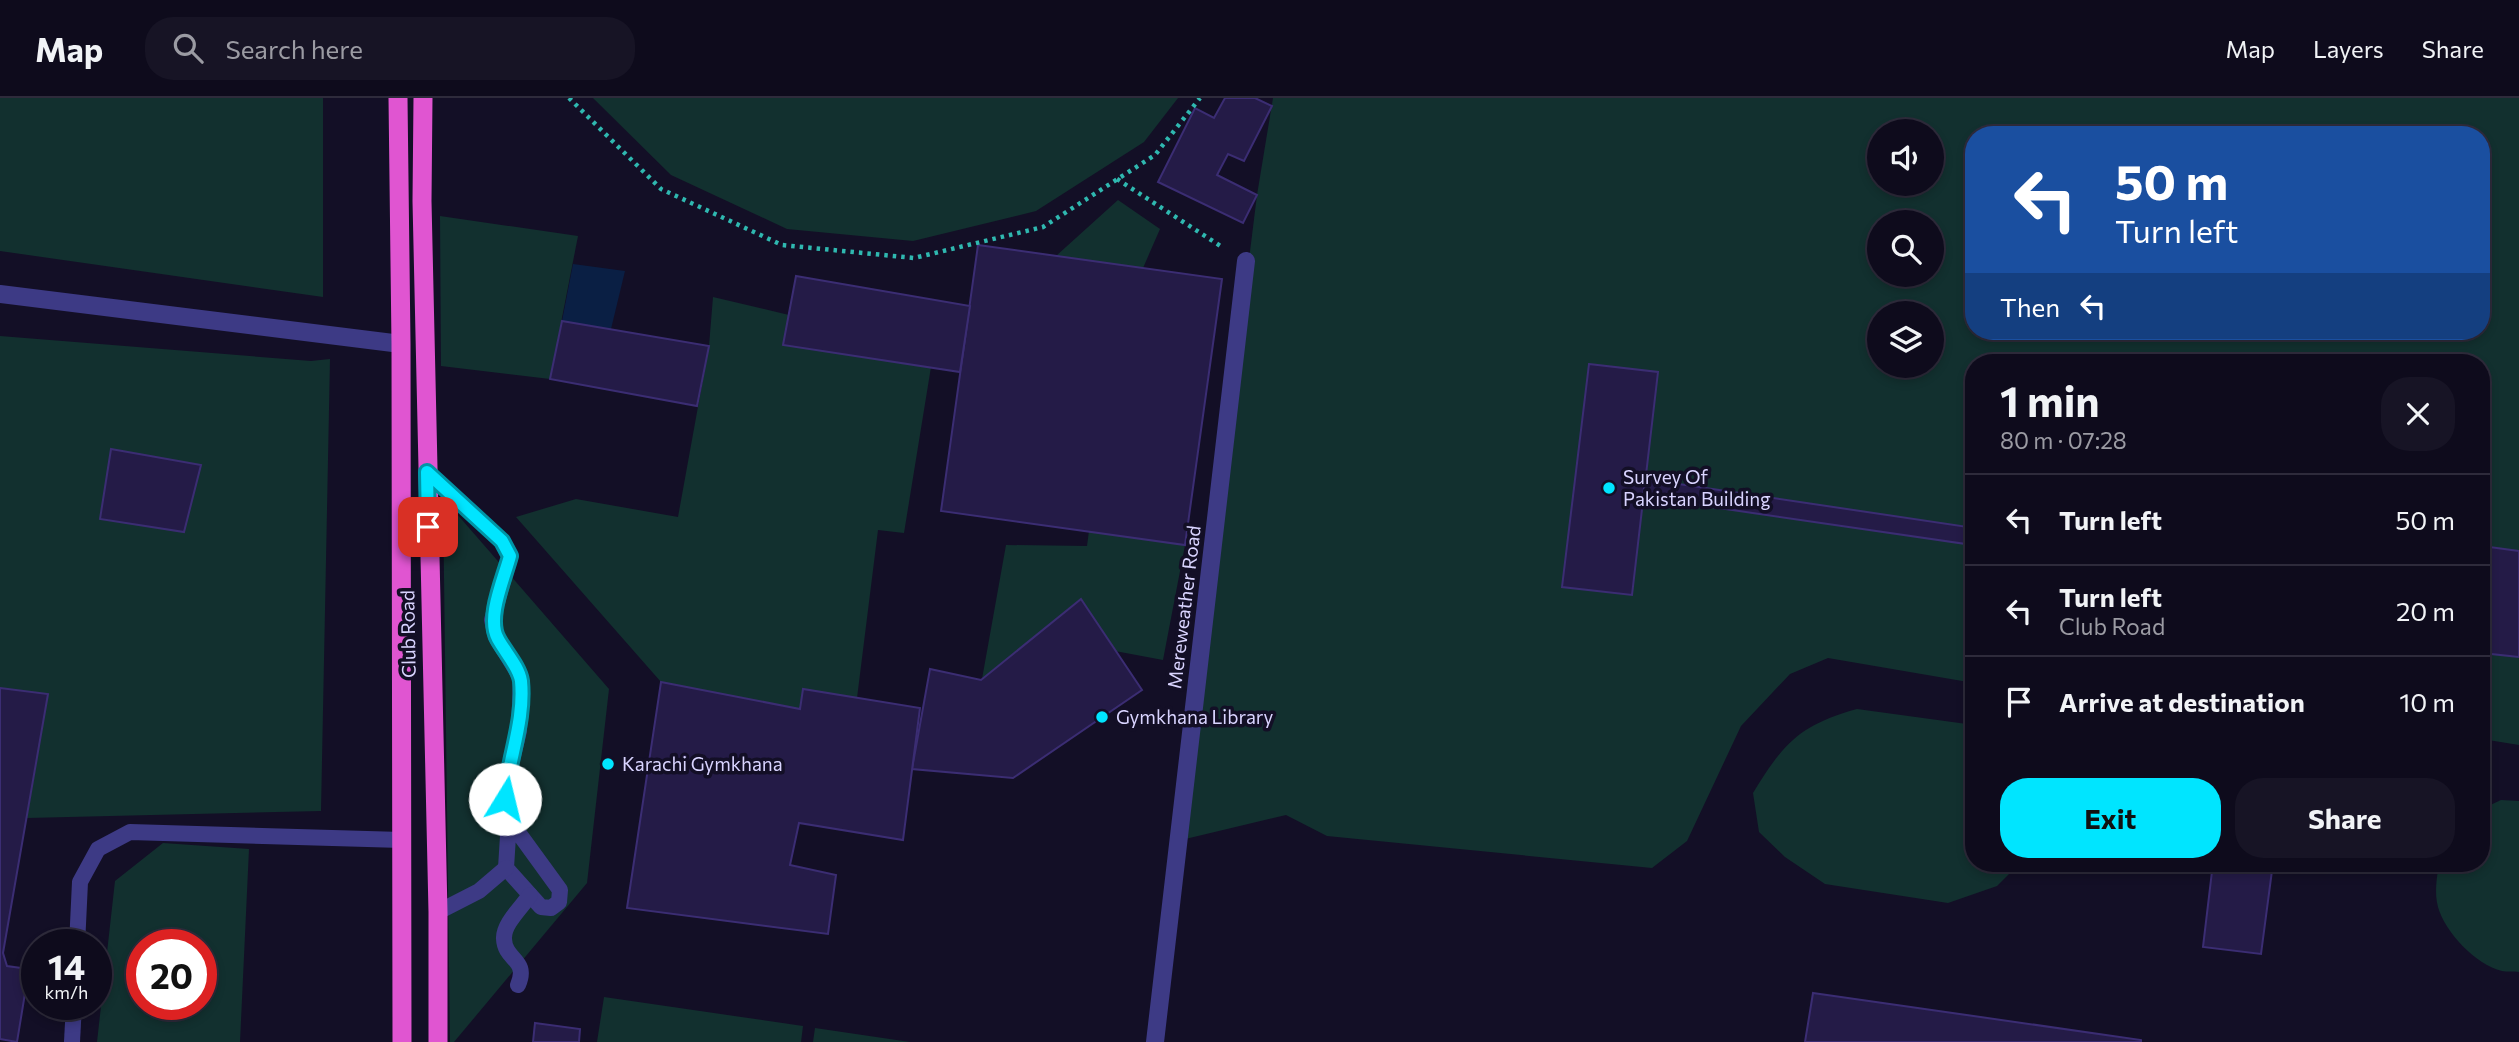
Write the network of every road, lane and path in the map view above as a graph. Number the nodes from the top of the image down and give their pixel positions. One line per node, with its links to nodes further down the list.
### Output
1 (398, 98): 8 (highway, Club Road)
2 (423, 98): 9 (highway, Club Road)
3 (569, 98): 5 (path)
4 (1199, 98): 5 (path)
5 (1117, 179): 6 (path)
6 (1246, 261): 21 (street, Mereweather Road)
7 (0, 293): 8 (street)
8 (401, 344): 11 (highway, Club Road)
9 (427, 472): 10 (lane); 14 (highway, Club Road)
10 (509, 820): 12 (lane); 13 (lane)
11 (402, 840): 15 (lane); 19 (highway, Club Road)
12 (506, 868): 13 (lane); 14 (lane)
13 (530, 895): 16 (lane)
14 (438, 912): 20 (highway, Club Road)
15 (78, 929)
16 (518, 985)
17 (73, 1020): 18 (lane)
18 (72, 1042)
19 (402, 1042)
20 (438, 1042)
21 (1155, 1042)

